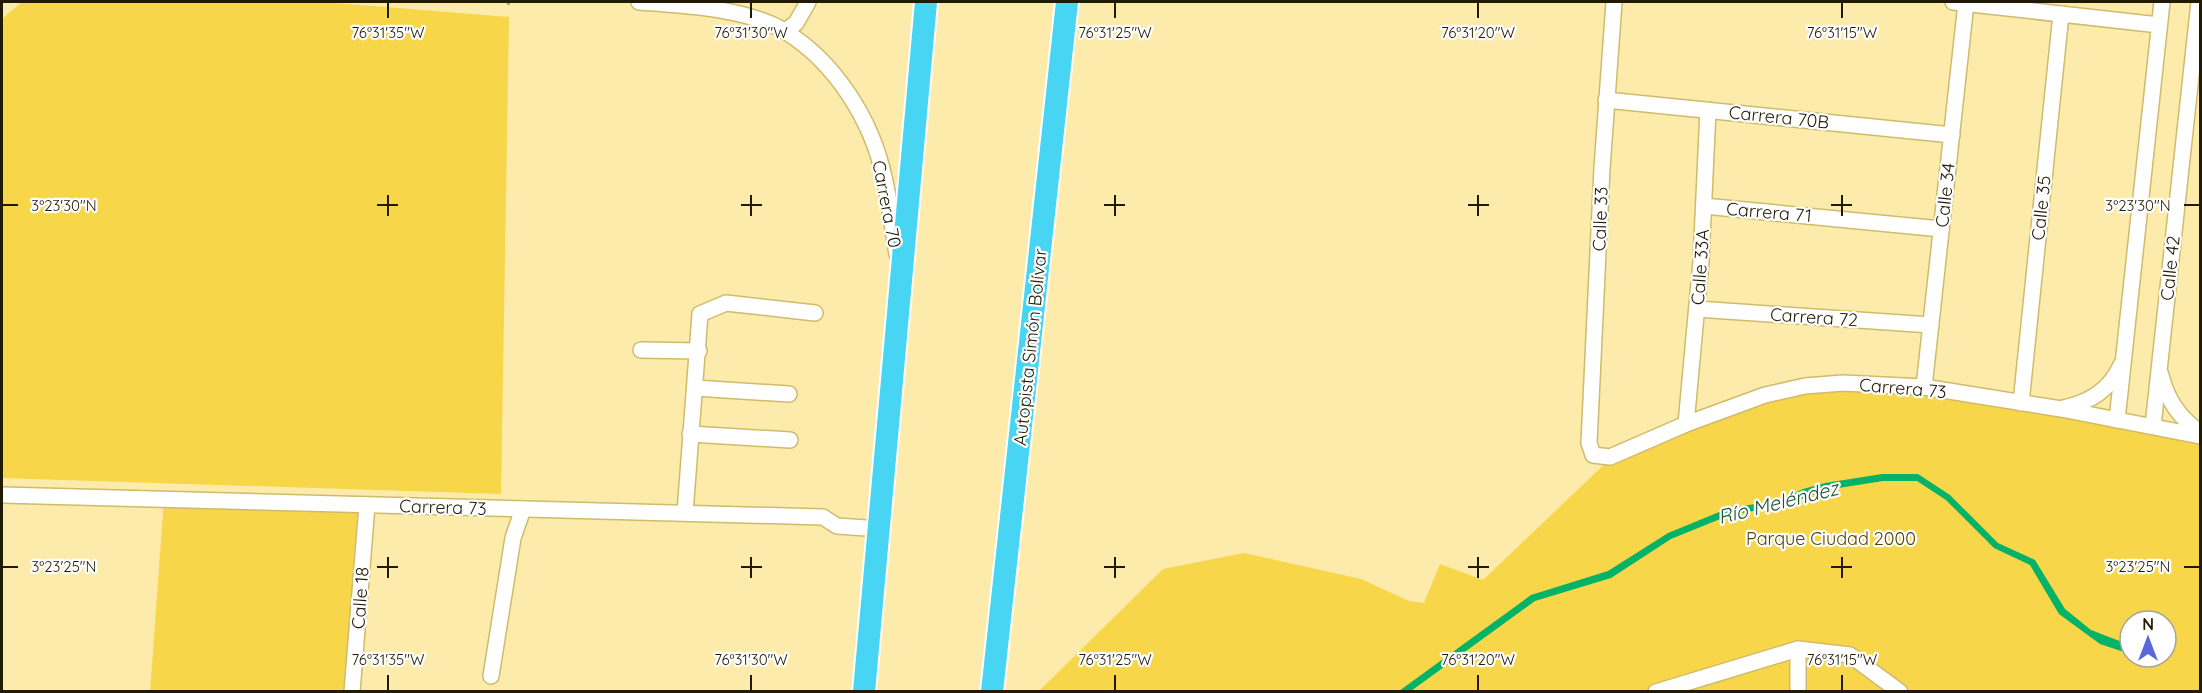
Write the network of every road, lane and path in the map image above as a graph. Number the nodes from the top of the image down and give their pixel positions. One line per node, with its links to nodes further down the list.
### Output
1 (639, 2): 12 (street, Carrera 70)
2 (808, 2): 12 (street)
3 (926, 2): 19 (highway)
4 (1067, 2): 50 (highway, Autopista Simón Bolívar)
5 (1614, 2): 13 (street, Calle 33)
6 (1960, 2): 9 (street); 16 (street, Calle 34)
7 (2162, 2): 10 (street, Calle 42)
8 (2199, 2): 11 (street, Calle 42)
9 (2061, 14): 10 (street); 30 (street, Calle 35)
10 (2159, 25): 25 (street, Calle 42)
11 (2198, 28): 15 (street, Calle 42)
12 (785, 31): 19 (street, Carrera 70)
13 (1606, 100): 14 (street, Carrera 70B); 38 (street, Calle 33)
14 (1708, 110): 16 (street, Carrera 70B); 17 (street, Calle 33A)
15 (2193, 123): 26 (street, Calle 42)
16 (1952, 135): 18 (street, Calle 34)
17 (1704, 206): 18 (street, Carrera 71); 20 (street, Calle 33A)
18 (1941, 229): 22 (street, Calle 34)
19 (900, 271): 43 (highway)
20 (1697, 309): 22 (street, Carrera 72); 33 (street, Calle 33A)
21 (815, 313): 24 (street)
22 (1931, 325): 27 (street, Calle 34)
23 (642, 350): 24 (street)
24 (699, 351): 28 (street)
25 (2123, 360): 31 (street); 32 (street, Calle 42)
26 (2159, 366): 34 (street, Calle 42); 36 (street)
27 (1924, 387): 30 (street, Carrera 73); 33 (street, Carrera 73)
28 (695, 388): 29 (street); 35 (street)
29 (789, 394)
30 (2021, 403): 31 (street, Carrera 73)
31 (2061, 409): 32 (street, Carrera 73)
32 (2117, 420): 34 (street, Carrera 73)
33 (1686, 424): 38 (street, Carrera 73)
34 (2153, 426): 36 (street, Carrera 73)
35 (690, 434): 37 (street); 42 (street)
36 (2200, 434)
37 (790, 440)
38 (1614, 455)
39 (2, 495): 40 (street, Carrera 73)
40 (367, 505): 41 (street, Carrera 73); 48 (street, Calle 18)
41 (523, 509): 42 (street, Carrera 73); 46 (street)
42 (685, 513): 43 (street, Carrera 73)
43 (881, 529): 49 (highway)
44 (1798, 649): 45 (street); 47 (street); 53 (street)
45 (1704, 675): 51 (street); 52 (street)
46 (491, 676)
47 (1897, 690)
48 (352, 692)
49 (864, 692)
50 (992, 692)
51 (1656, 692)
52 (1705, 692)
53 (1798, 692)

